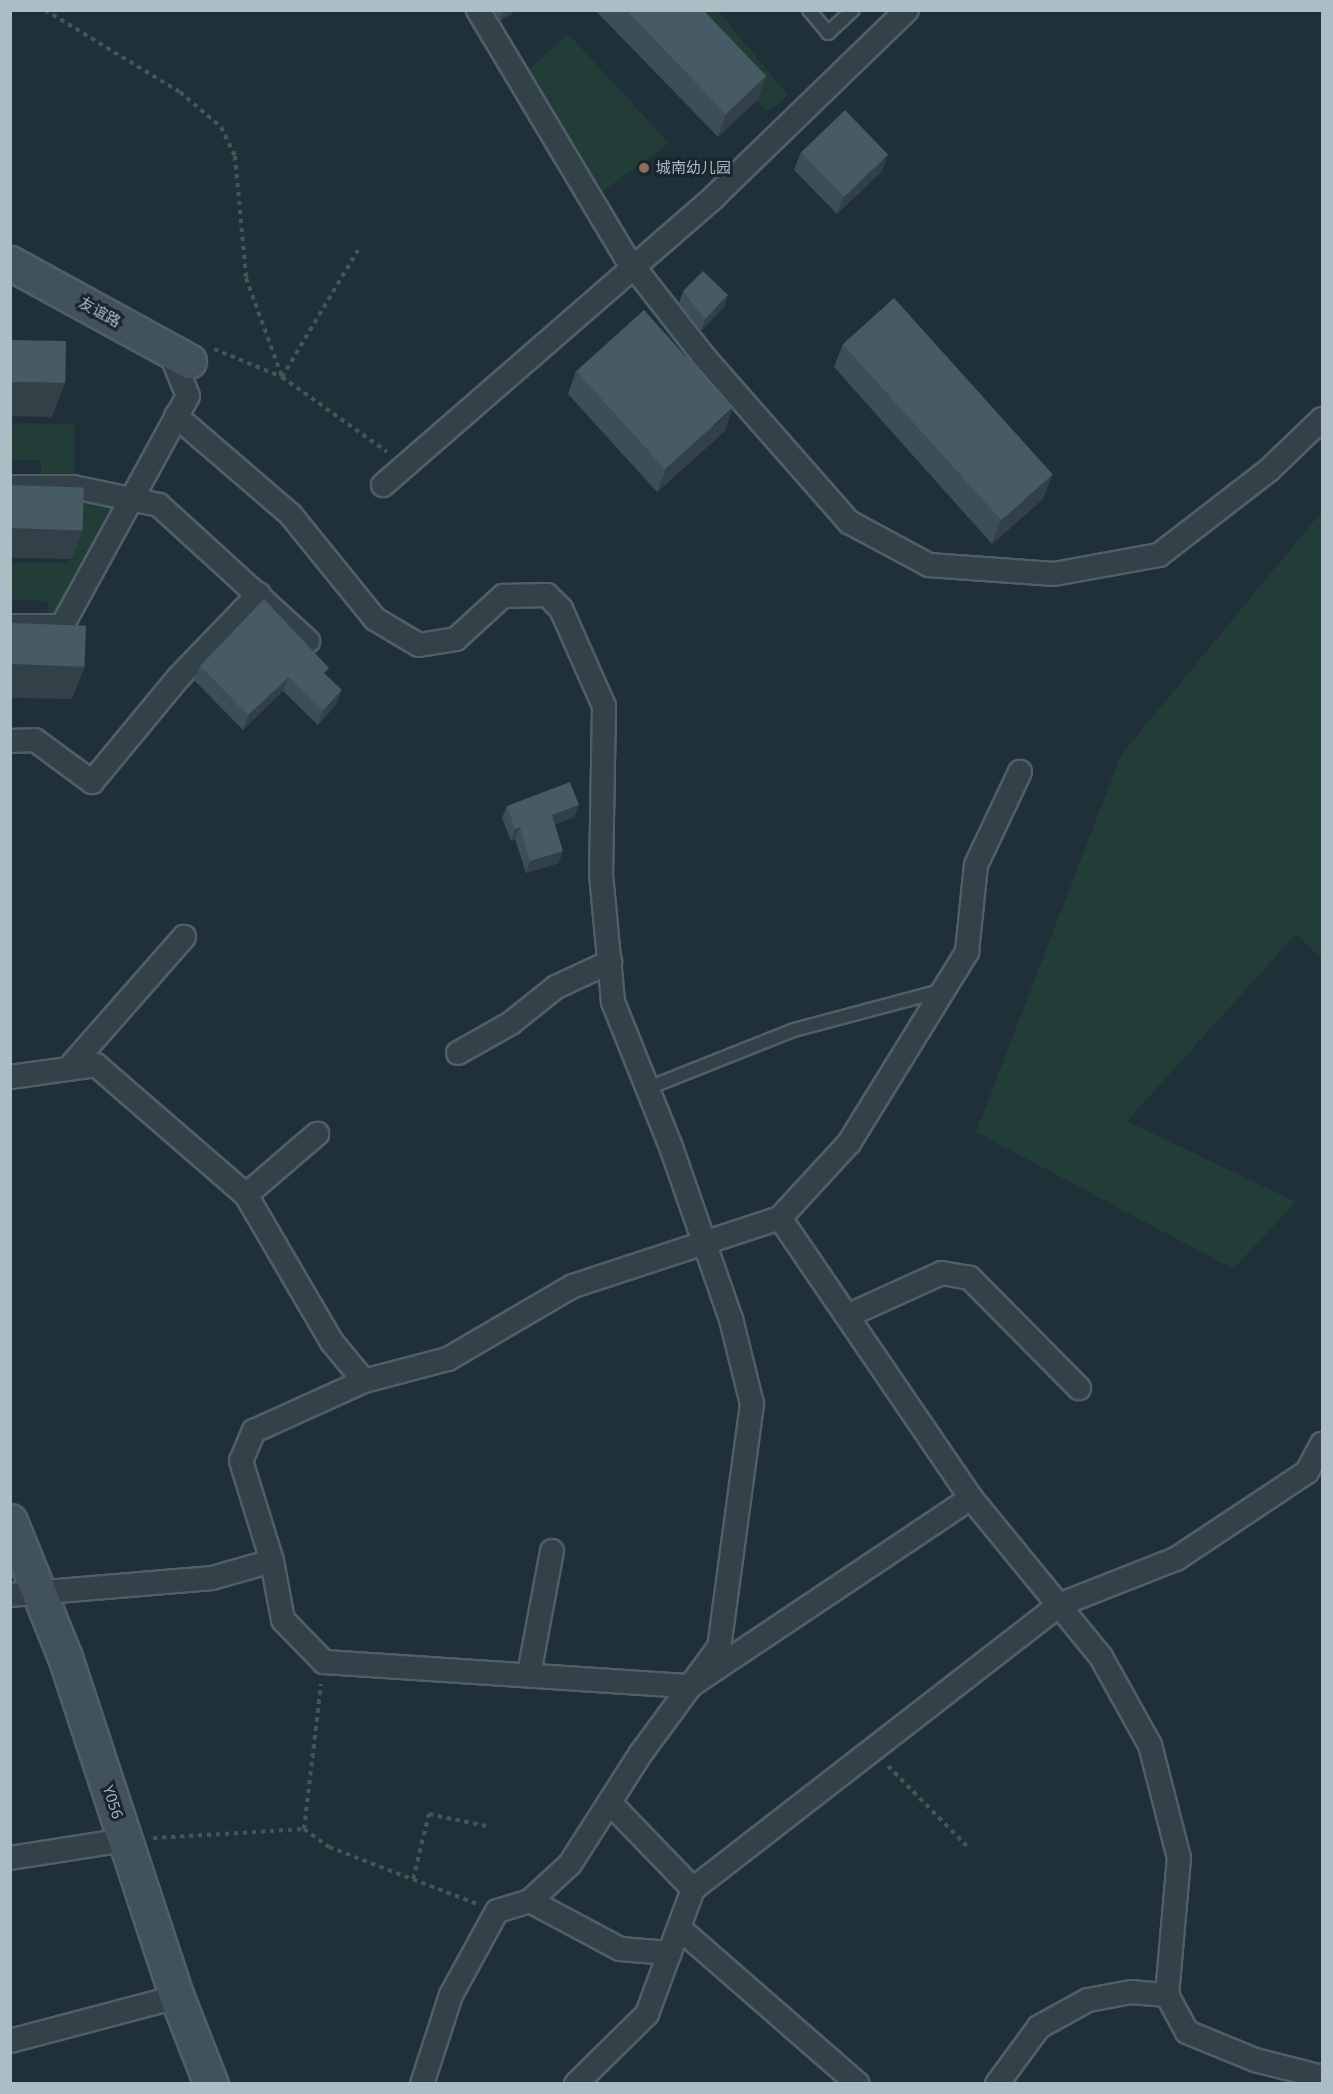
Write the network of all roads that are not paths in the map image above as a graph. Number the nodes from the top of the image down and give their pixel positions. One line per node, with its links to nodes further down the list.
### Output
1 (478, 10): 6 (street)
2 (809, 10): 3 (lane)
3 (853, 10)
4 (907, 10): 6 (street)
5 (10, 263): 7 (street, 友谊路)
6 (634, 267): 9 (street); 10 (street)
7 (188, 352): 8 (street)
8 (176, 416): 12 (street); 19 (street)
9 (1323, 419)
10 (383, 485)
11 (10, 487): 12 (street)
12 (131, 496): 13 (street); 14 (street)
13 (259, 594): 15 (street); 16 (street)
14 (10, 626)
15 (308, 641)
16 (10, 741)
17 (1020, 772): 20 (street)
18 (184, 937): 22 (street)
19 (610, 962): 21 (street); 24 (street)
20 (942, 991): 24 (lane); 27 (street)
21 (458, 1053)
22 (68, 1069): 23 (street); 26 (street)
23 (10, 1077)
24 (648, 1088): 28 (street)
25 (316, 1134): 26 (street)
26 (246, 1195): 30 (street)
27 (780, 1218): 28 (street); 29 (street)
28 (703, 1240): 30 (street); 40 (street)
29 (847, 1316): 31 (street); 33 (street)
30 (364, 1381): 36 (street)
31 (1079, 1388)
32 (1323, 1444): 38 (street)
33 (971, 1498): 38 (street); 40 (street)
34 (10, 1521): 37 (street, Y056 / Y056)
35 (552, 1551): 39 (street)
36 (272, 1561): 37 (street); 39 (street)
37 (25, 1595): 42 (street, Y056 / Y056)
38 (1059, 1605): 44 (street); 48 (street)
39 (529, 1674): 40 (street)
40 (690, 1686): 41 (street)
41 (610, 1803): 44 (street); 45 (street)
42 (125, 1840): 43 (street); 49 (street, Y056 / Y056)
43 (10, 1858)
44 (693, 1889): 46 (street)
45 (530, 1901): 47 (street); 54 (street)
46 (679, 1928): 47 (street); 56 (street)
47 (670, 1953): 55 (street)
48 (1167, 1995): 51 (street); 57 (street)
49 (177, 1997): 50 (street); 53 (street, Y056 / Y056)
50 (10, 2041)
51 (1274, 2074): 52 (street)
52 (1323, 2077)
53 (211, 2084)
54 (422, 2084)
55 (576, 2084)
56 (858, 2084)
57 (996, 2084)

